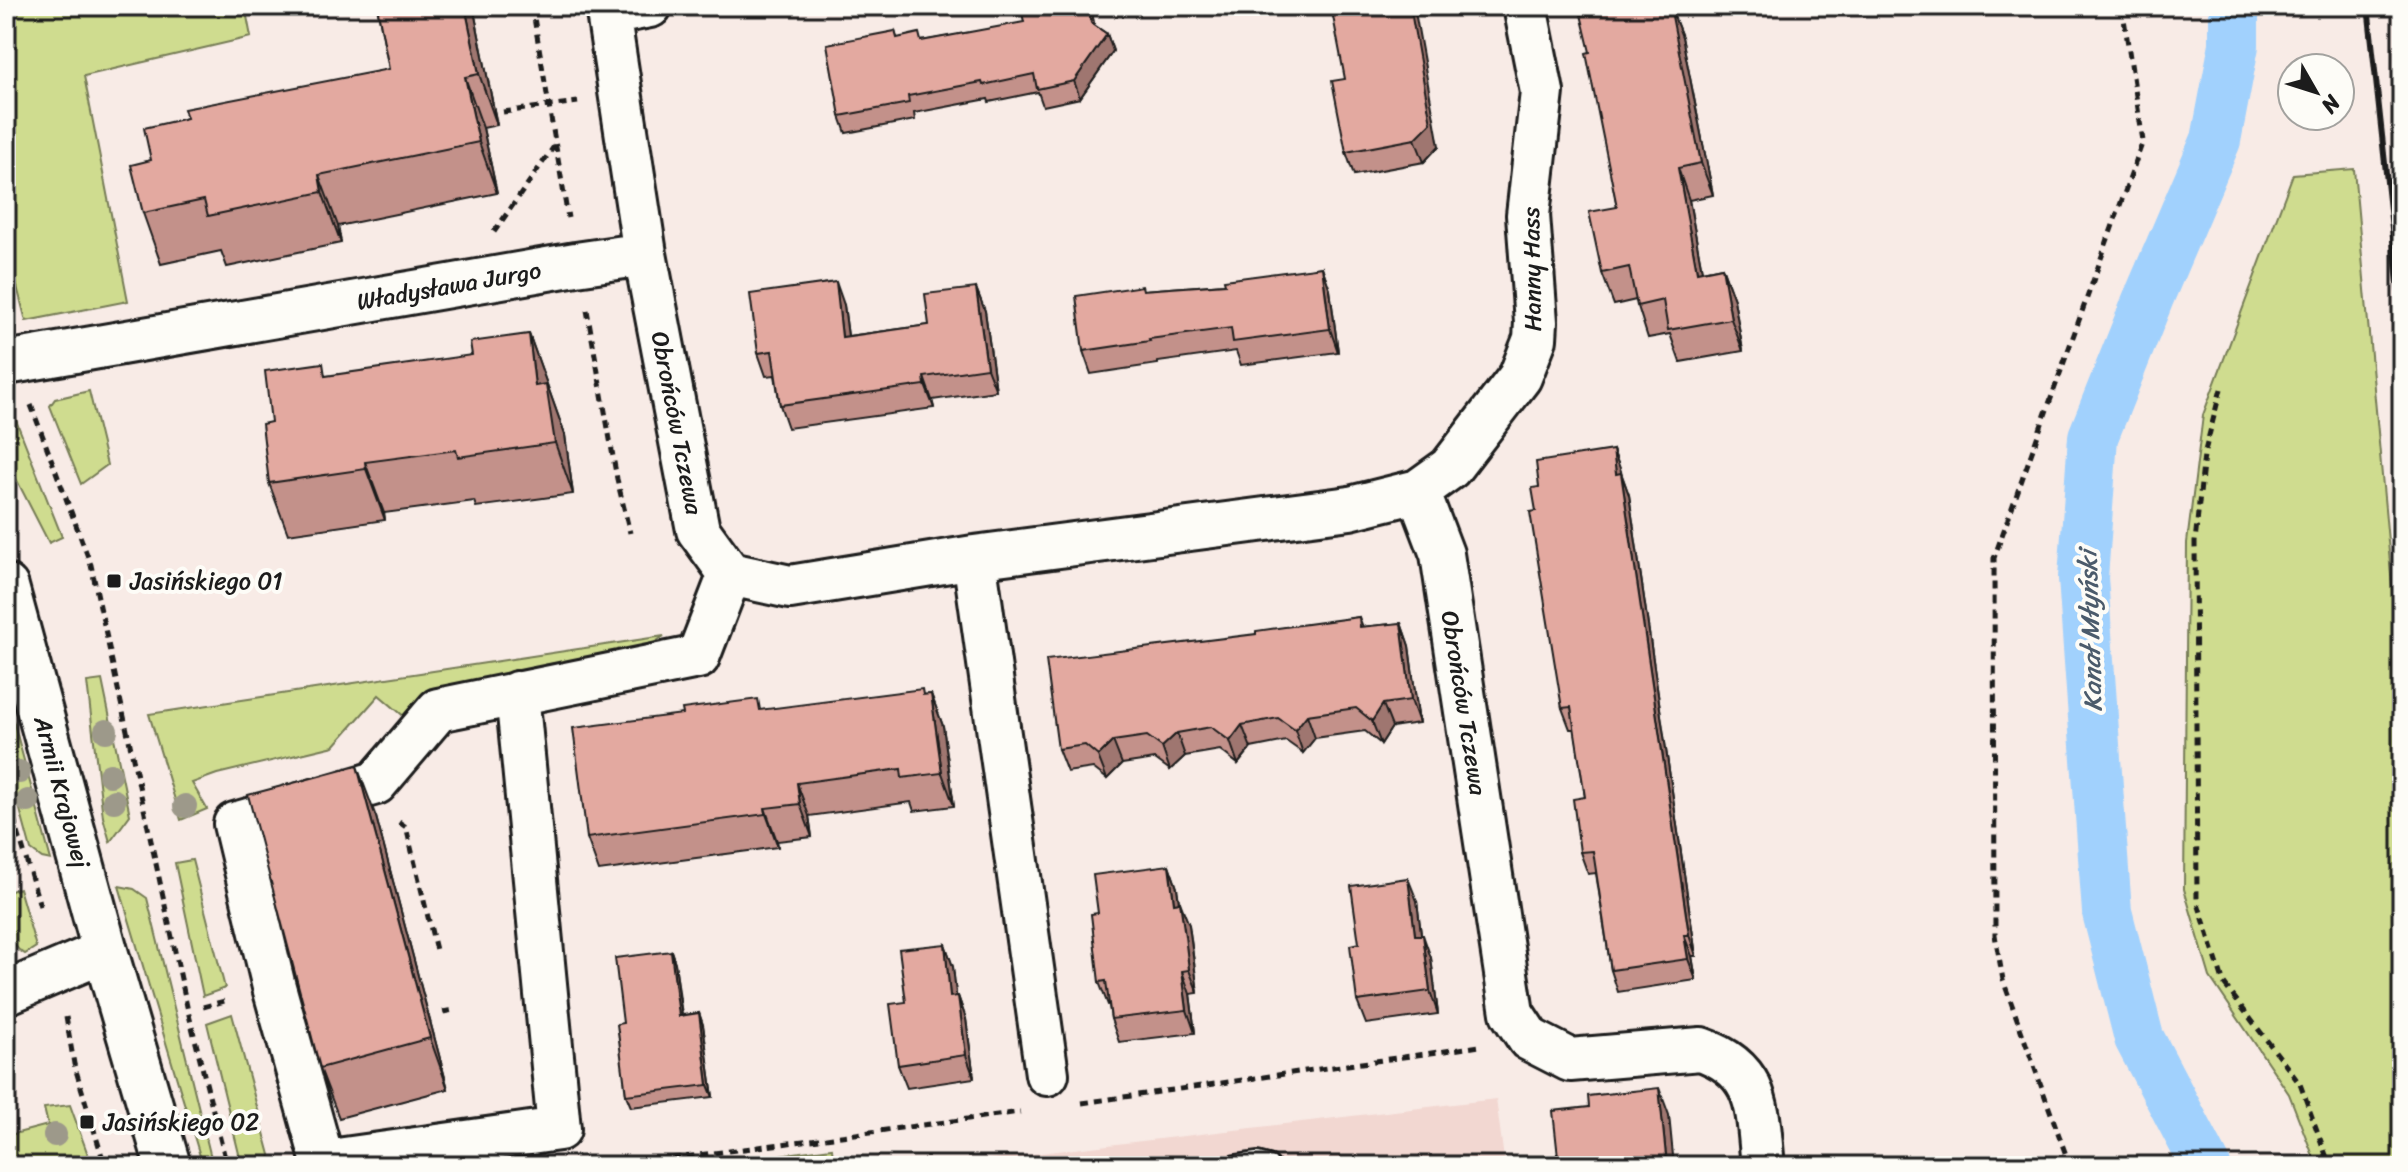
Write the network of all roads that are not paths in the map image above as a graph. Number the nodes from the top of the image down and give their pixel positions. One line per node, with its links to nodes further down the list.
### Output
1 (650, 6): 3 (street)
2 (1525, 6): 6 (street, Hanny Hass)
3 (608, 10): 4 (street)
4 (645, 254): 5 (street, Władysława Jurgo); 8 (street, Obrońców Tczewa)
5 (10, 362)
6 (1418, 491): 7 (street); 17 (street, Obrońców Tczewa)
7 (974, 557): 8 (street); 13 (street)
8 (730, 574): 10 (street)
9 (6, 587): 11 (street, Armii Krajowej)
10 (517, 693): 10 (street)
11 (105, 951): 12 (street); 14 (street, Armii Krajowej)
12 (6, 993)
13 (1047, 1074)
14 (168, 1166)
15 (1236, 1166): 16 (lane)
16 (1268, 1166)
17 (1763, 1166)

